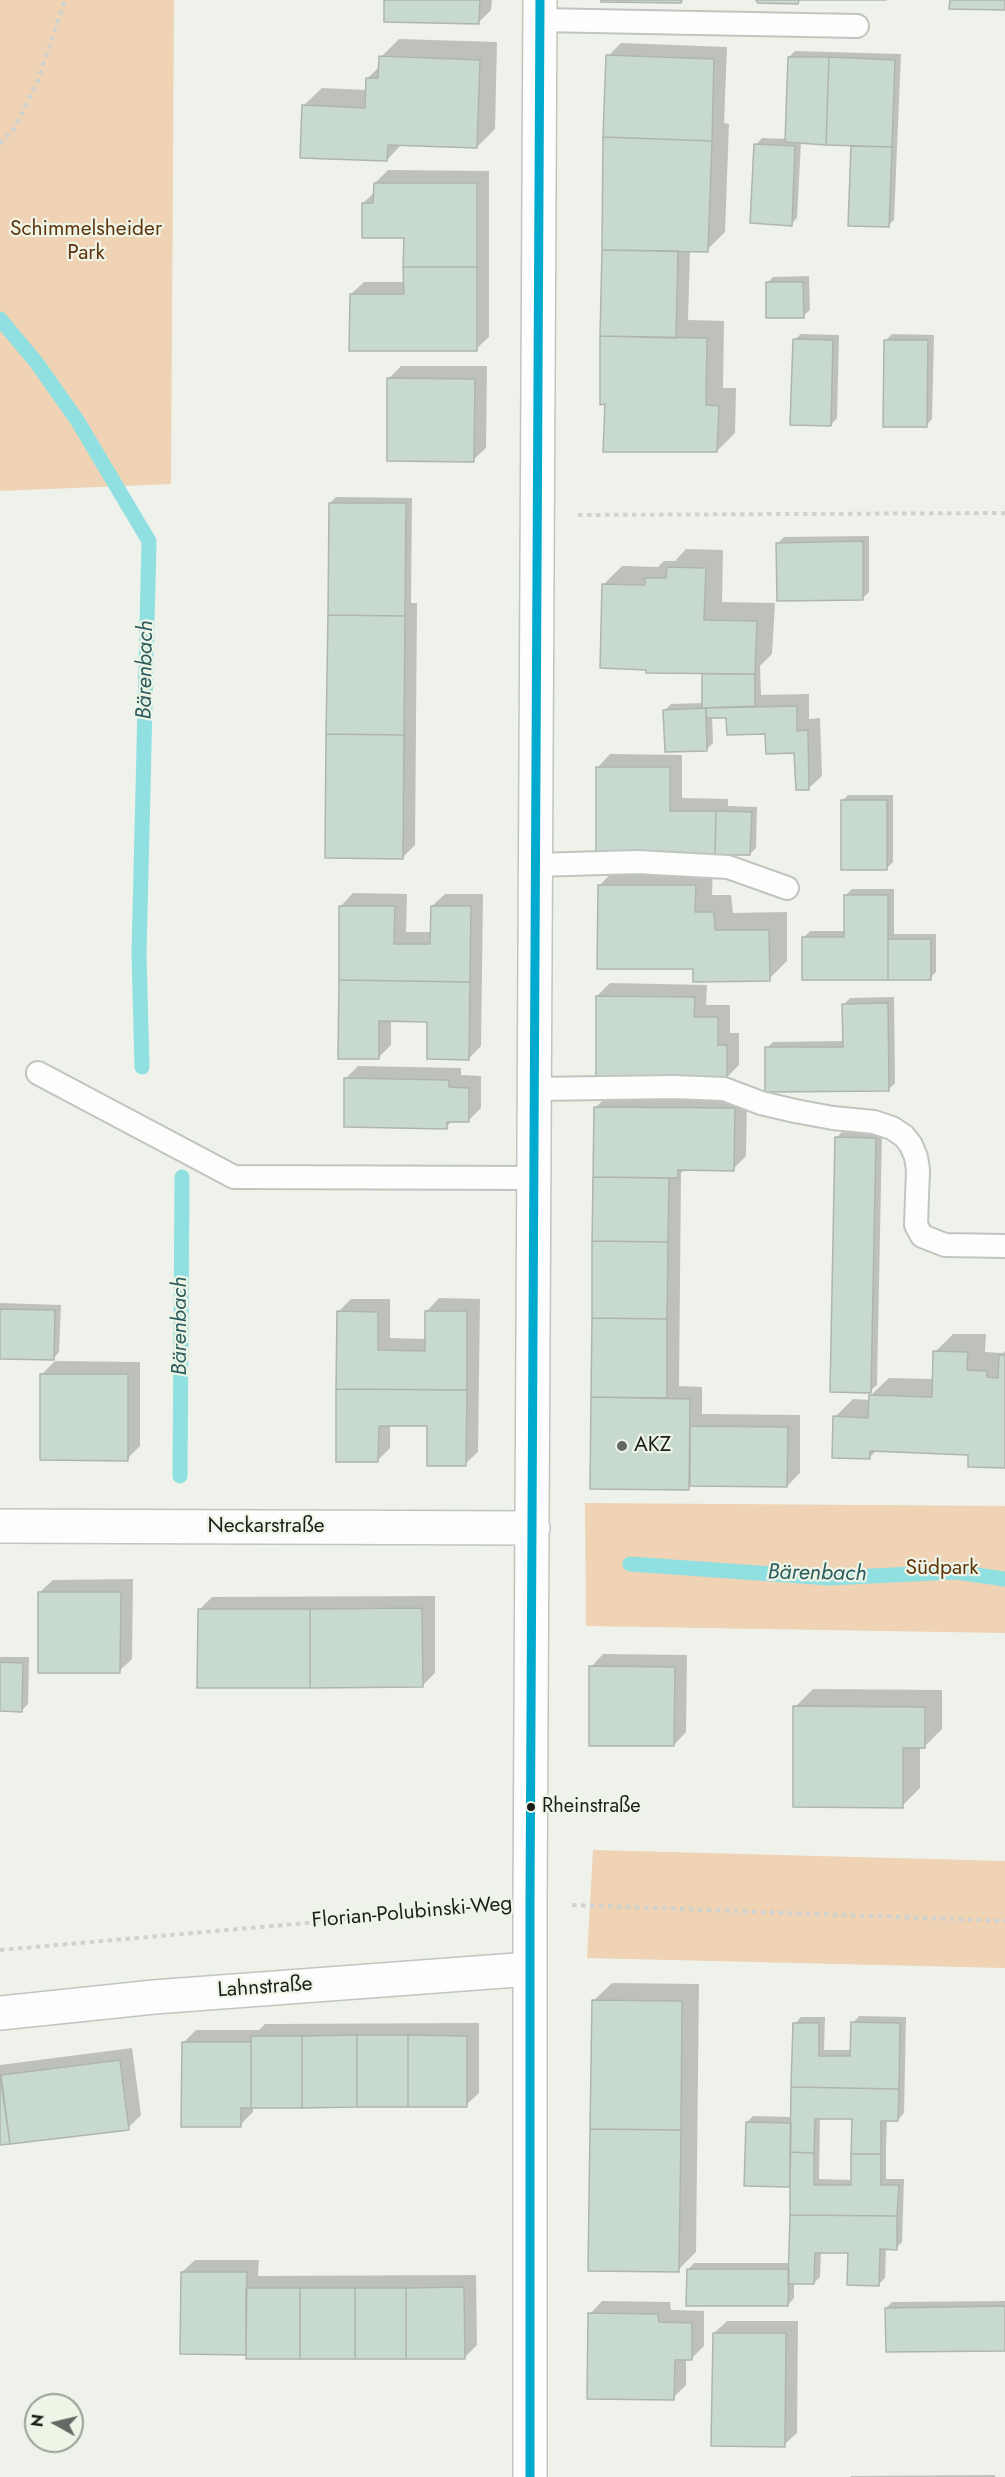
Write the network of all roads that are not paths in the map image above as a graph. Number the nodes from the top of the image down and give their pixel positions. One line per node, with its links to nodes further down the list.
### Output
1 (540, 10): 2 (lane); 3 (street)
2 (857, 26)
3 (535, 865): 4 (lane); 6 (street)
4 (787, 888)
5 (38, 1073): 7 (lane)
6 (535, 1089): 7 (street); 8 (lane)
7 (534, 1178): 10 (street)
8 (1005, 1246)
9 (0, 1527): 10 (street, Neckarstraße)
10 (532, 1528): 11 (street)
11 (530, 1969): 12 (street, Lahnstraße); 13 (street)
12 (0, 2013)
13 (530, 2477)

